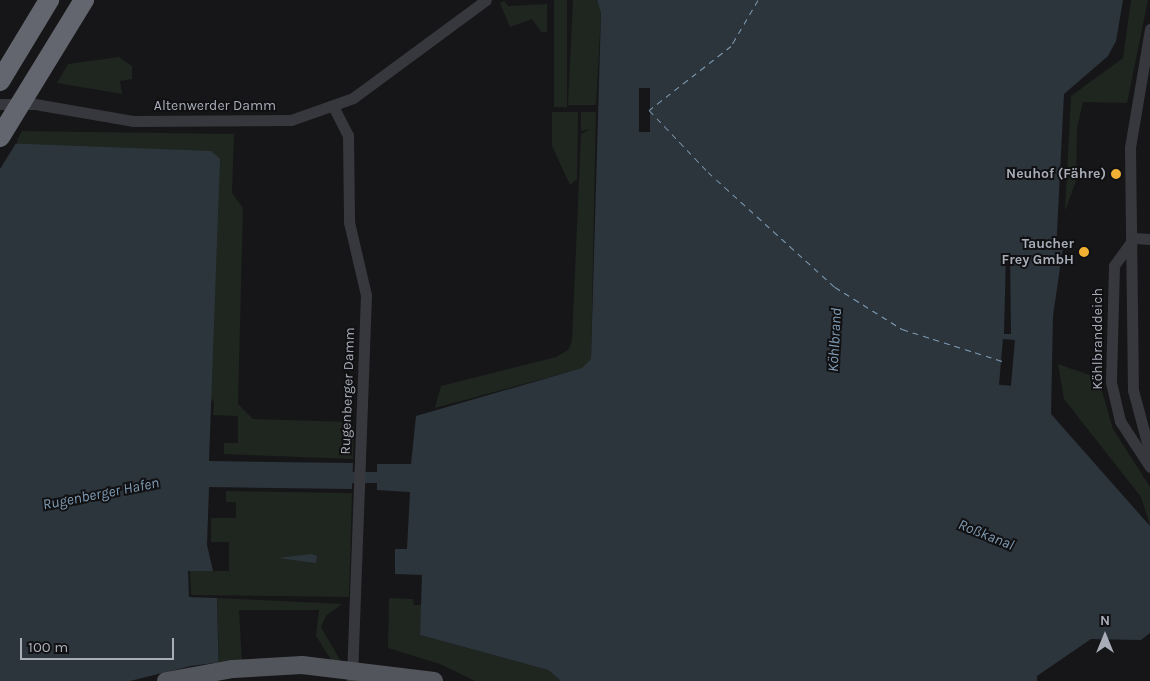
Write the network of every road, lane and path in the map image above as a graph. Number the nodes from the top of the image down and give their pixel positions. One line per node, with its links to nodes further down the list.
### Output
1 (49, 0): 6 (highway)
2 (71, 0): 9 (highway)
3 (84, 0): 10 (highway)
4 (486, 0): 8 (street, Altenwerder Damm)
5 (1150, 29): 11 (street)
6 (0, 81)
7 (0, 104): 8 (street, Altenwerder Damm)
8 (334, 108): 17 (street, Rugenberger Damm)
9 (0, 117)
10 (0, 136)
11 (1134, 238): 12 (street); 13 (street); 14 (street, Köhlbranddeich)
12 (1150, 238)
13 (1150, 454)
14 (1150, 467)
15 (166, 681): 19 (main road)
16 (228, 681): 18 (main road)
17 (352, 681)
18 (368, 681)
19 (434, 681)

